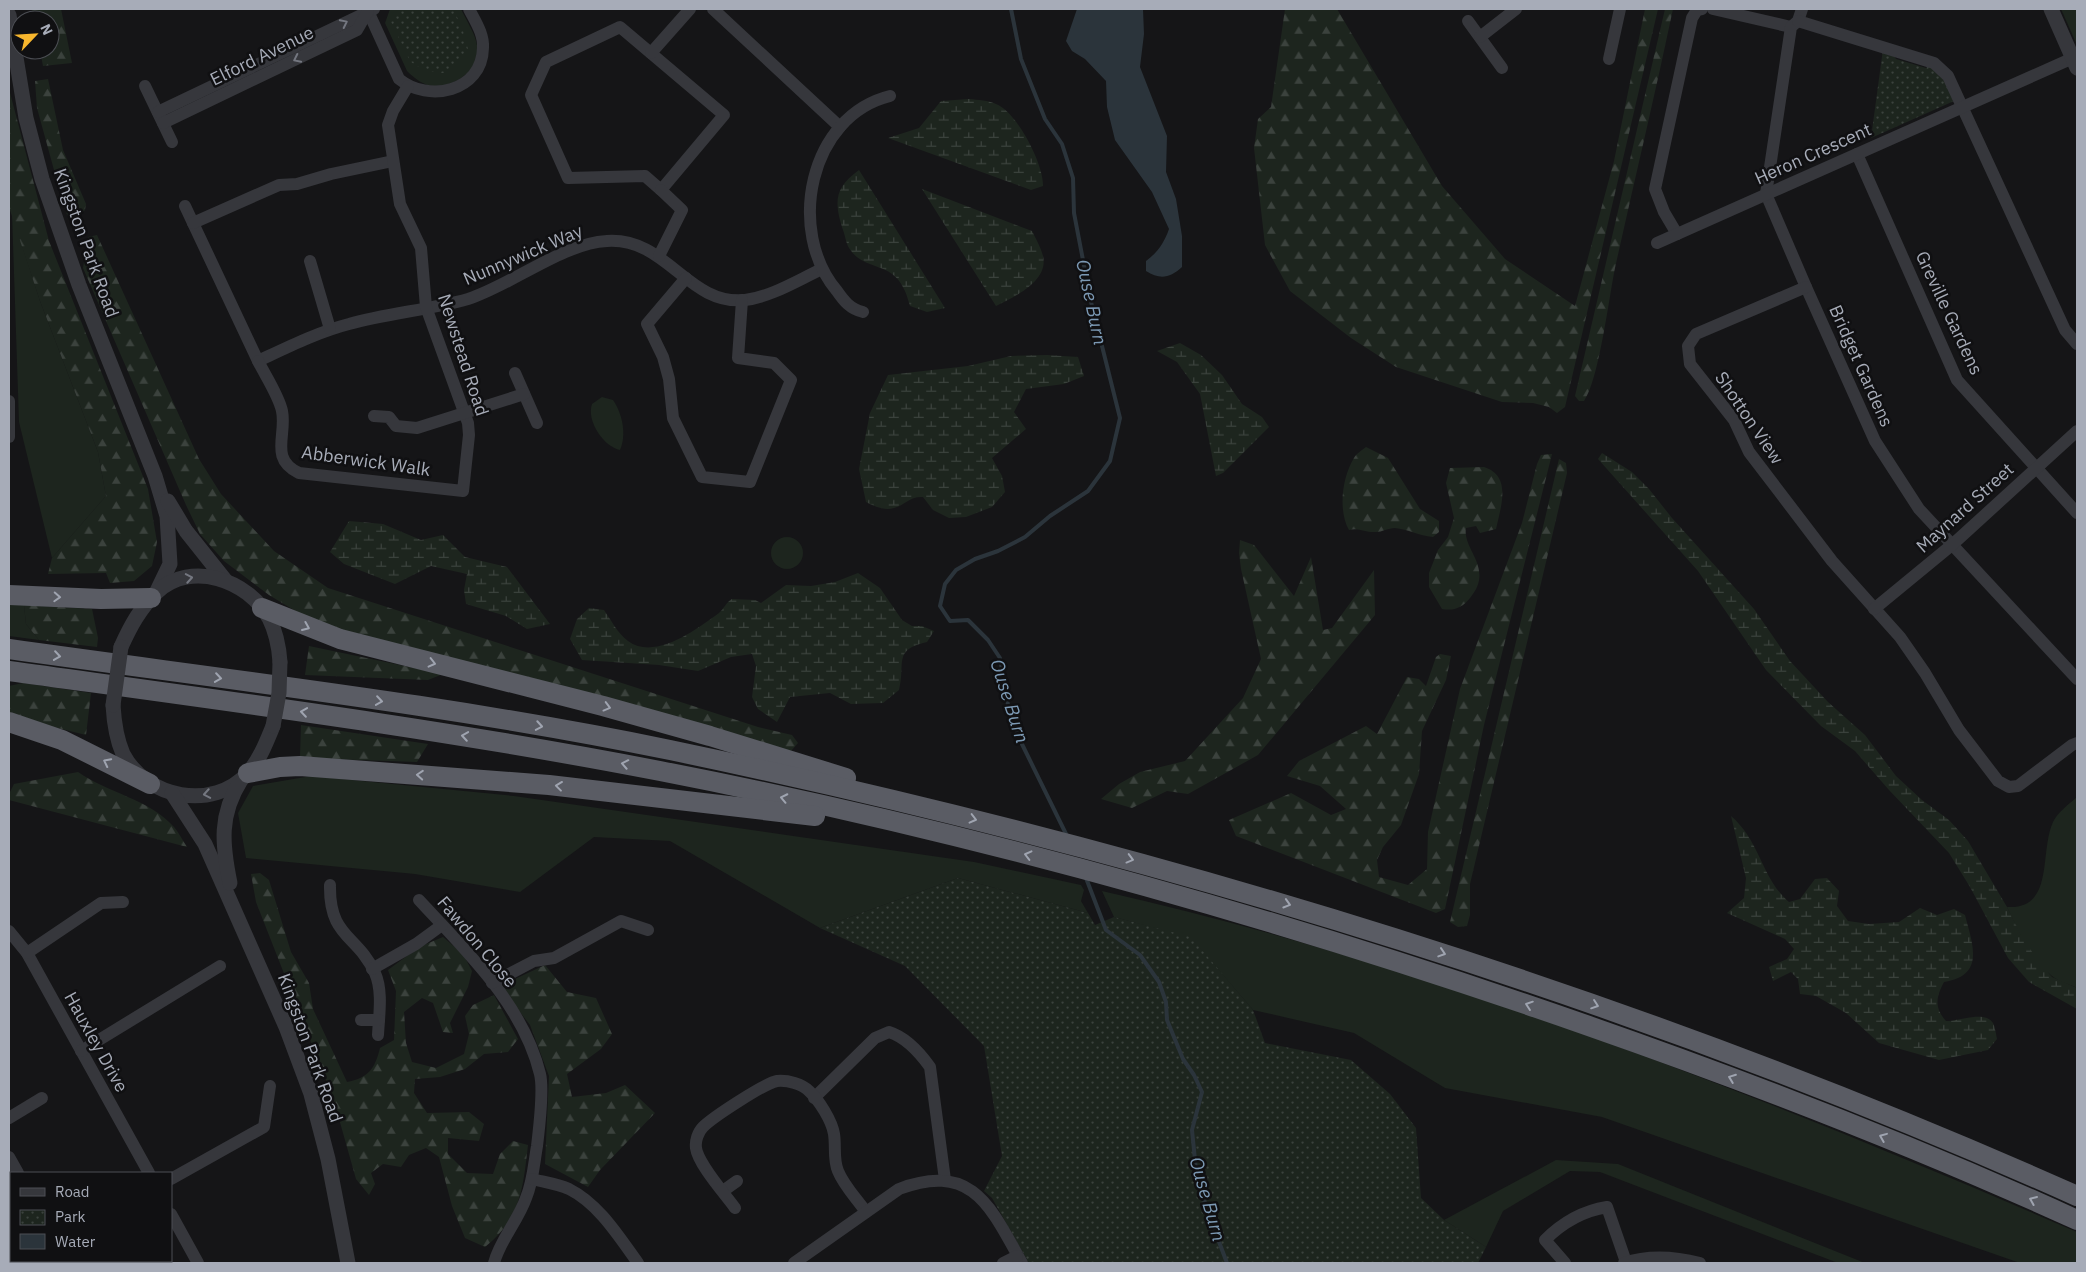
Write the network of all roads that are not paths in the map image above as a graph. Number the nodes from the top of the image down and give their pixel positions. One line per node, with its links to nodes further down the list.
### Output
1 (469, 9): 21 (street)
2 (690, 9): 15 (street)
3 (713, 9): 25 (street)
4 (1516, 9): 14 (street)
5 (1620, 9): 17 (street)
6 (1702, 9): 33 (street)
7 (1713, 9): 11 (street)
8 (2051, 9): 18 (street)
9 (371, 10): 21 (street); 24 (street, Elford Avenue)
10 (9, 15): 13 (street, Kingston Park Road)
11 (1797, 19): 23 (street); 30 (street)
12 (1468, 21): 14 (street)
13 (10, 35)
14 (1480, 37): 19 (street)
15 (650, 53): 29 (street); 29 (street)
16 (15, 60): 55 (street, Kingston Park Road)
17 (1609, 60)
18 (2075, 63): 23 (street, Heron Crescent)
19 (1502, 68)
20 (145, 86): 24 (street)
21 (408, 86): 28 (street, Newstead Road)
22 (890, 96): 25 (street)
23 (1963, 107): 27 (street, Heron Crescent); 44 (street)
24 (160, 117): 26 (street)
25 (840, 127): 37 (street)
26 (172, 142)
27 (1857, 154): 30 (street, Heron Crescent); 54 (street, Greville Gardens)
28 (393, 160): 32 (street); 41 (street, Newstead Road)
29 (661, 190): 35 (street)
30 (1766, 194): 33 (street, Heron Crescent); 39 (street, Bridget Gardens)
31 (185, 206): 32 (street, Abberwick Walk)
32 (193, 223): 45 (street, Abberwick Walk)
33 (1677, 234): 34 (street, Heron Crescent)
34 (1657, 243)
35 (659, 256): 38 (street, Nunnywick Way); 41 (street, Nunnywick Way)
36 (310, 261): 43 (street)
37 (822, 269): 40 (street, Nunnywick Way); 42 (street)
38 (686, 278): 40 (street, Nunnywick Way); 40 (street)
39 (1806, 287): 58 (street, Bridget Gardens); 63 (street, Shotton View)
40 (742, 300)
41 (426, 307): 43 (street, Nunnywick Way); 49 (street, Newstead Road)
42 (862, 312)
43 (330, 329): 45 (street, Nunnywick Way)
44 (2077, 344)
45 (258, 361): 56 (street, Abberwick Walk)
46 (515, 373): 47 (street)
47 (524, 394): 49 (street); 51 (street)
48 (9, 401): 53 (street)
49 (465, 414): 50 (street); 56 (street, Newstead Road)
50 (374, 416)
51 (537, 423)
52 (2077, 431): 54 (street, Maynard Street)
53 (9, 437)
54 (2037, 468): 57 (street, Greville Gardens); 58 (street, Maynard Street)
55 (155, 476): 59 (street, Kingston Park Road); 61 (street, Kingston Park Road)
56 (463, 491)
57 (2077, 513)
58 (1953, 544): 63 (street, Maynard Street); 66 (street, Bridget Gardens)
59 (225, 580): 61 (street, one-way to 59); 62 (street)
60 (9, 595): 61 (highway, one-way to 61)
61 (154, 595): 70 (street, Kingston Park Road, bridge)
62 (262, 608): 69 (street, Kingston Park Road, bridge); 72 (highway, one-way to 72)
63 (1874, 609): 68 (street)
64 (9, 649): 72 (highway, one-way to 72)
65 (9, 671): 73 (highway, one-way to 65)
66 (2077, 678)
67 (9, 722): 70 (highway, one-way to 67)
68 (2077, 743)
69 (245, 776): 71 (street, one-way to 71); 73 (highway, one-way to 69); 77 (street, Kingston Park Road)
70 (150, 784): 71 (street)
71 (172, 794): 77 (street, Kingston Park Road)
72 (926, 807): 101 (highway, one-way to 101)
73 (917, 827): 105 (highway, one-way to 73)
74 (330, 885): 83 (street)
75 (419, 900): 78 (street, Fawdon Close)
76 (123, 902): 81 (street)
77 (236, 909): 108 (street, Kingston Park Road)
78 (442, 925): 83 (street); 84 (street, Fawdon Close)
79 (648, 930): 84 (street)
80 (9, 931): 81 (street, Hauxley Drive)
81 (27, 953): 88 (street, Hauxley Drive)
82 (220, 966): 88 (street)
83 (372, 969): 86 (street)
84 (492, 983): 97 (street, Fawdon Close)
85 (361, 1020): 86 (street)
86 (378, 1020): 87 (street)
87 (378, 1035)
88 (81, 1051): 95 (street, Hauxley Drive)
89 (270, 1086): 96 (street)
90 (42, 1098): 92 (street)
91 (814, 1098): 98 (street); 100 (street); 103 (street)
92 (9, 1118)
93 (9, 1157): 94 (street)
94 (17, 1172)
95 (148, 1172)
96 (172, 1178)
97 (532, 1179): 109 (street, Fawdon Close); 110 (street)
98 (945, 1180): 103 (street); 106 (street)
99 (737, 1181): 100 (street)
100 (723, 1191): 102 (street)
101 (2077, 1196)
102 (735, 1208)
103 (866, 1212): 111 (street)
104 (172, 1216): 107 (street)
105 (2077, 1220)
106 (1019, 1259): 112 (street)
107 (198, 1263)
108 (348, 1263)
109 (494, 1263)
110 (638, 1263)
111 (794, 1263)
112 (1003, 1263)
113 (1565, 1263): 114 (street)
114 (1625, 1263): 115 (street)
115 (1700, 1263)

